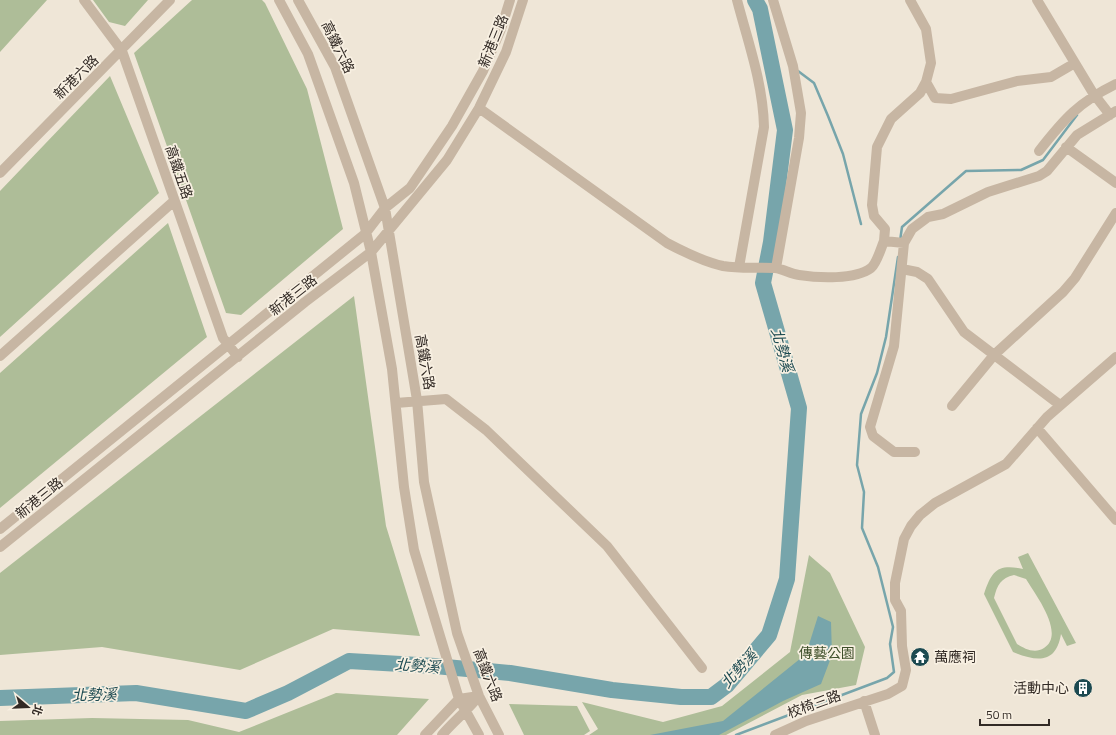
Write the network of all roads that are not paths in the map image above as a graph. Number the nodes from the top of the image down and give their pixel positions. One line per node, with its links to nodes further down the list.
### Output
1 (84, 0): 11 (street, 高鐵五路)
2 (170, 0): 11 (street, 新港六路)
3 (279, 0): 26 (street)
4 (298, 0): 23 (street, 高鐵六路)
5 (510, 0): 23 (street, 新港三路)
6 (523, 0): 16 (street, 新港三路)
7 (736, 0): 30 (street)
8 (773, 0): 31 (street)
9 (910, 0): 13 (street)
10 (1037, 0): 12 (street)
11 (122, 51): 20 (street, 新港六路); 22 (street, 高鐵五路)
12 (1075, 64): 13 (street); 15 (street)
13 (926, 82): 27 (street)
14 (1116, 84): 15 (street)
15 (1097, 98): 17 (street); 19 (street)
16 (479, 108): 25 (street, 新港三路); 30 (street)
17 (1113, 113): 18 (street)
18 (1066, 147): 21 (street); 28 (street)
19 (1039, 151)
20 (0, 173)
21 (1116, 183)
22 (174, 201): 33 (street, 高鐵五路); 35 (street)
23 (385, 208): 25 (street, 高鐵六路); 26 (street, 新港三路)
24 (1116, 213): 34 (street)
25 (388, 232): 29 (street, 新港三路); 38 (street, 高鐵六路)
26 (366, 234): 29 (street); 33 (street, 新港三路)
27 (884, 241): 28 (street); 31 (street)
28 (901, 243): 32 (street)
29 (371, 252): 36 (street, 新港三路); 39 (street)
30 (741, 268): 31 (street)
31 (776, 268)
32 (902, 269): 34 (street); 43 (street)
33 (228, 344): 36 (street, 高鐵五路); 45 (street, 新港三路)
34 (994, 354): 40 (street); 41 (street)
35 (0, 356)
36 (238, 357): 46 (street, 新港三路)
37 (1116, 357): 40 (street)
38 (417, 400): 39 (street); 47 (street); 48 (street, 高鐵六路)
39 (396, 403): 49 (street)
40 (1060, 405): 42 (street)
41 (952, 406)
42 (1037, 428): 44 (street); 50 (street, 校椅三路)
43 (915, 452)
44 (1116, 520)
45 (0, 529)
46 (0, 547)
47 (702, 668)
48 (479, 696): 49 (street); 51 (street); 55 (street, 高鐵六路)
49 (459, 699): 51 (street); 52 (street)
50 (864, 701): 56 (street, 校椅三路); 57 (street)
51 (467, 711): 53 (street); 54 (street)
52 (425, 735)
53 (442, 735)
54 (479, 735)
55 (499, 735)
56 (775, 735)
57 (875, 735)

